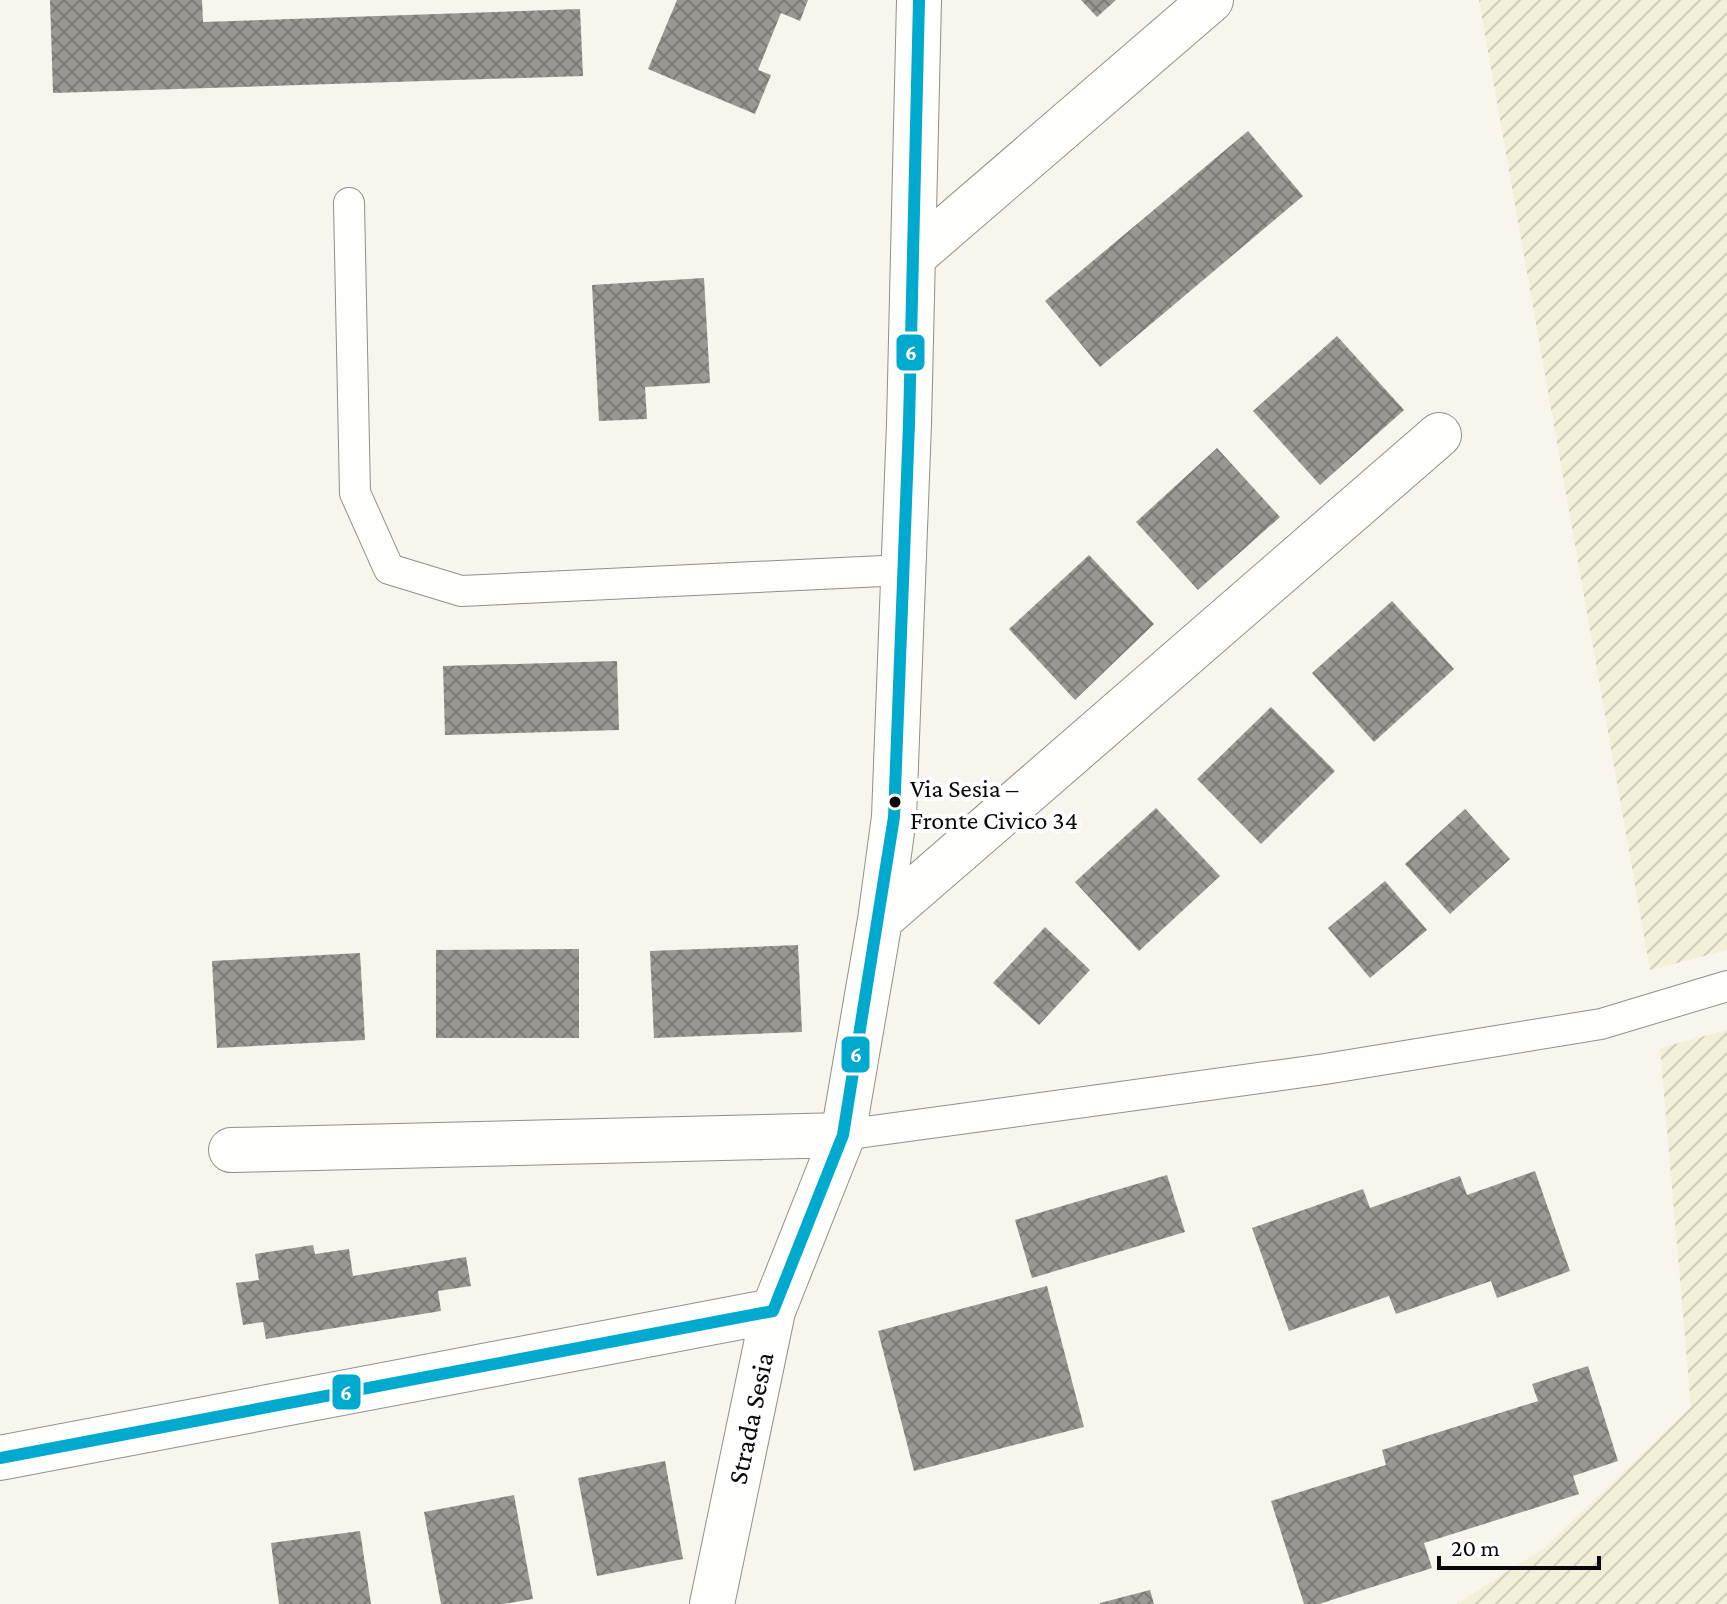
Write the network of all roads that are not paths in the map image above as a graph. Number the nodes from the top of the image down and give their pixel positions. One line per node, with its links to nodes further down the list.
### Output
1 (919, 0): 4 (street, Strada Sesia)
2 (1211, 0): 4 (street)
3 (349, 203): 6 (lane)
4 (913, 257): 6 (street, Strada Sesia)
5 (1439, 435): 7 (street)
6 (904, 570): 7 (street, Strada Sesia)
7 (880, 920): 9 (street, Strada Sesia)
8 (1727, 986): 9 (lane)
9 (843, 1135): 10 (street); 11 (street, Strada Sesia)
10 (231, 1150)
11 (773, 1311): 12 (street); 13 (street, Strada Sesia)
12 (0, 1458)
13 (712, 1604)

